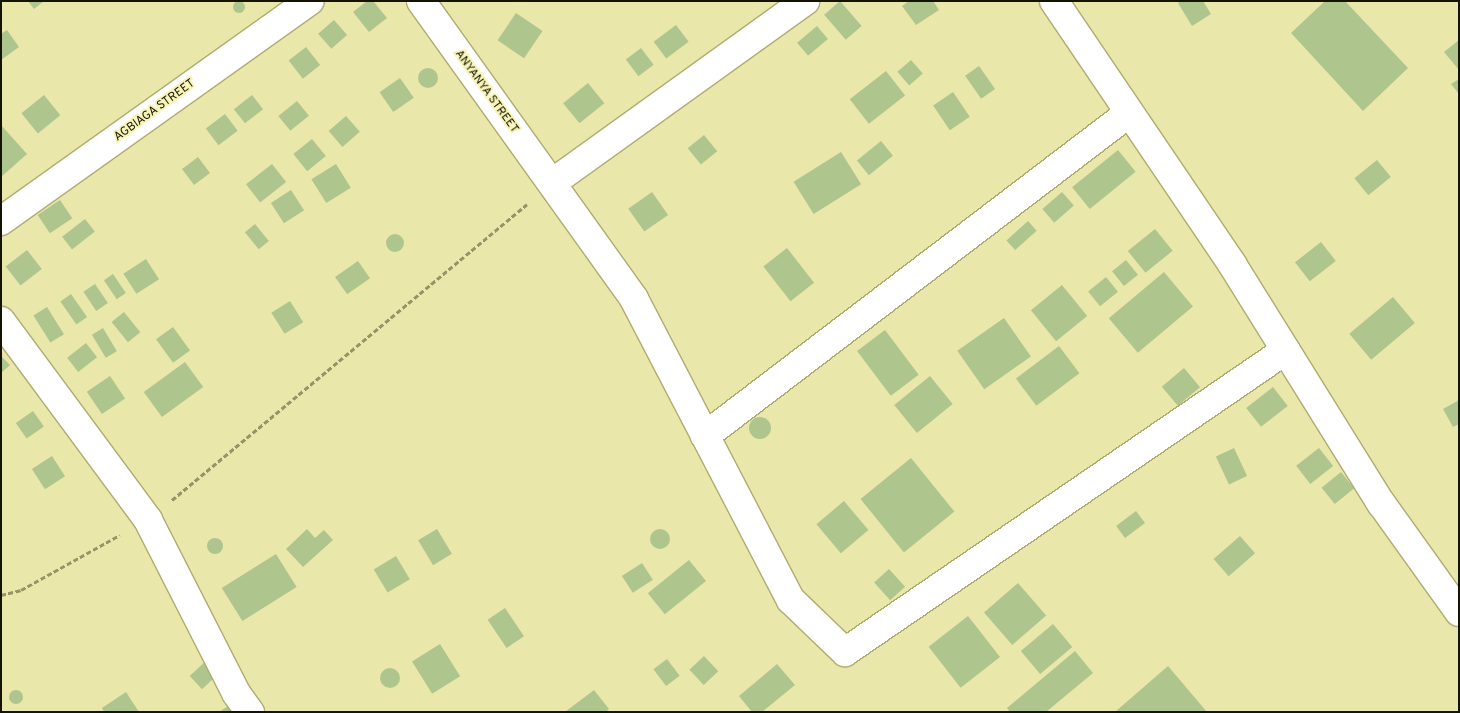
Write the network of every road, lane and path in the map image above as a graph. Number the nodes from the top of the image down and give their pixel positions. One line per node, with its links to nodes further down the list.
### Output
1 (309, 1): 7 (street, AGBIAGA STREET)
2 (420, 1): 6 (street, ANYANYA STREET)
3 (805, 1): 6 (street)
4 (1054, 1): 5 (street)
5 (1129, 113): 9 (street); 10 (street)
6 (552, 183): 10 (street, ANYANYA STREET); 11 (path)
7 (1, 221)
8 (1, 321): 11 (street)
9 (1286, 350): 10 (street, ANYANYA STREET); 13 (street)
10 (705, 436)
11 (148, 520): 12 (path); 14 (street)
12 (1, 595)
13 (1459, 612)
14 (250, 712)

